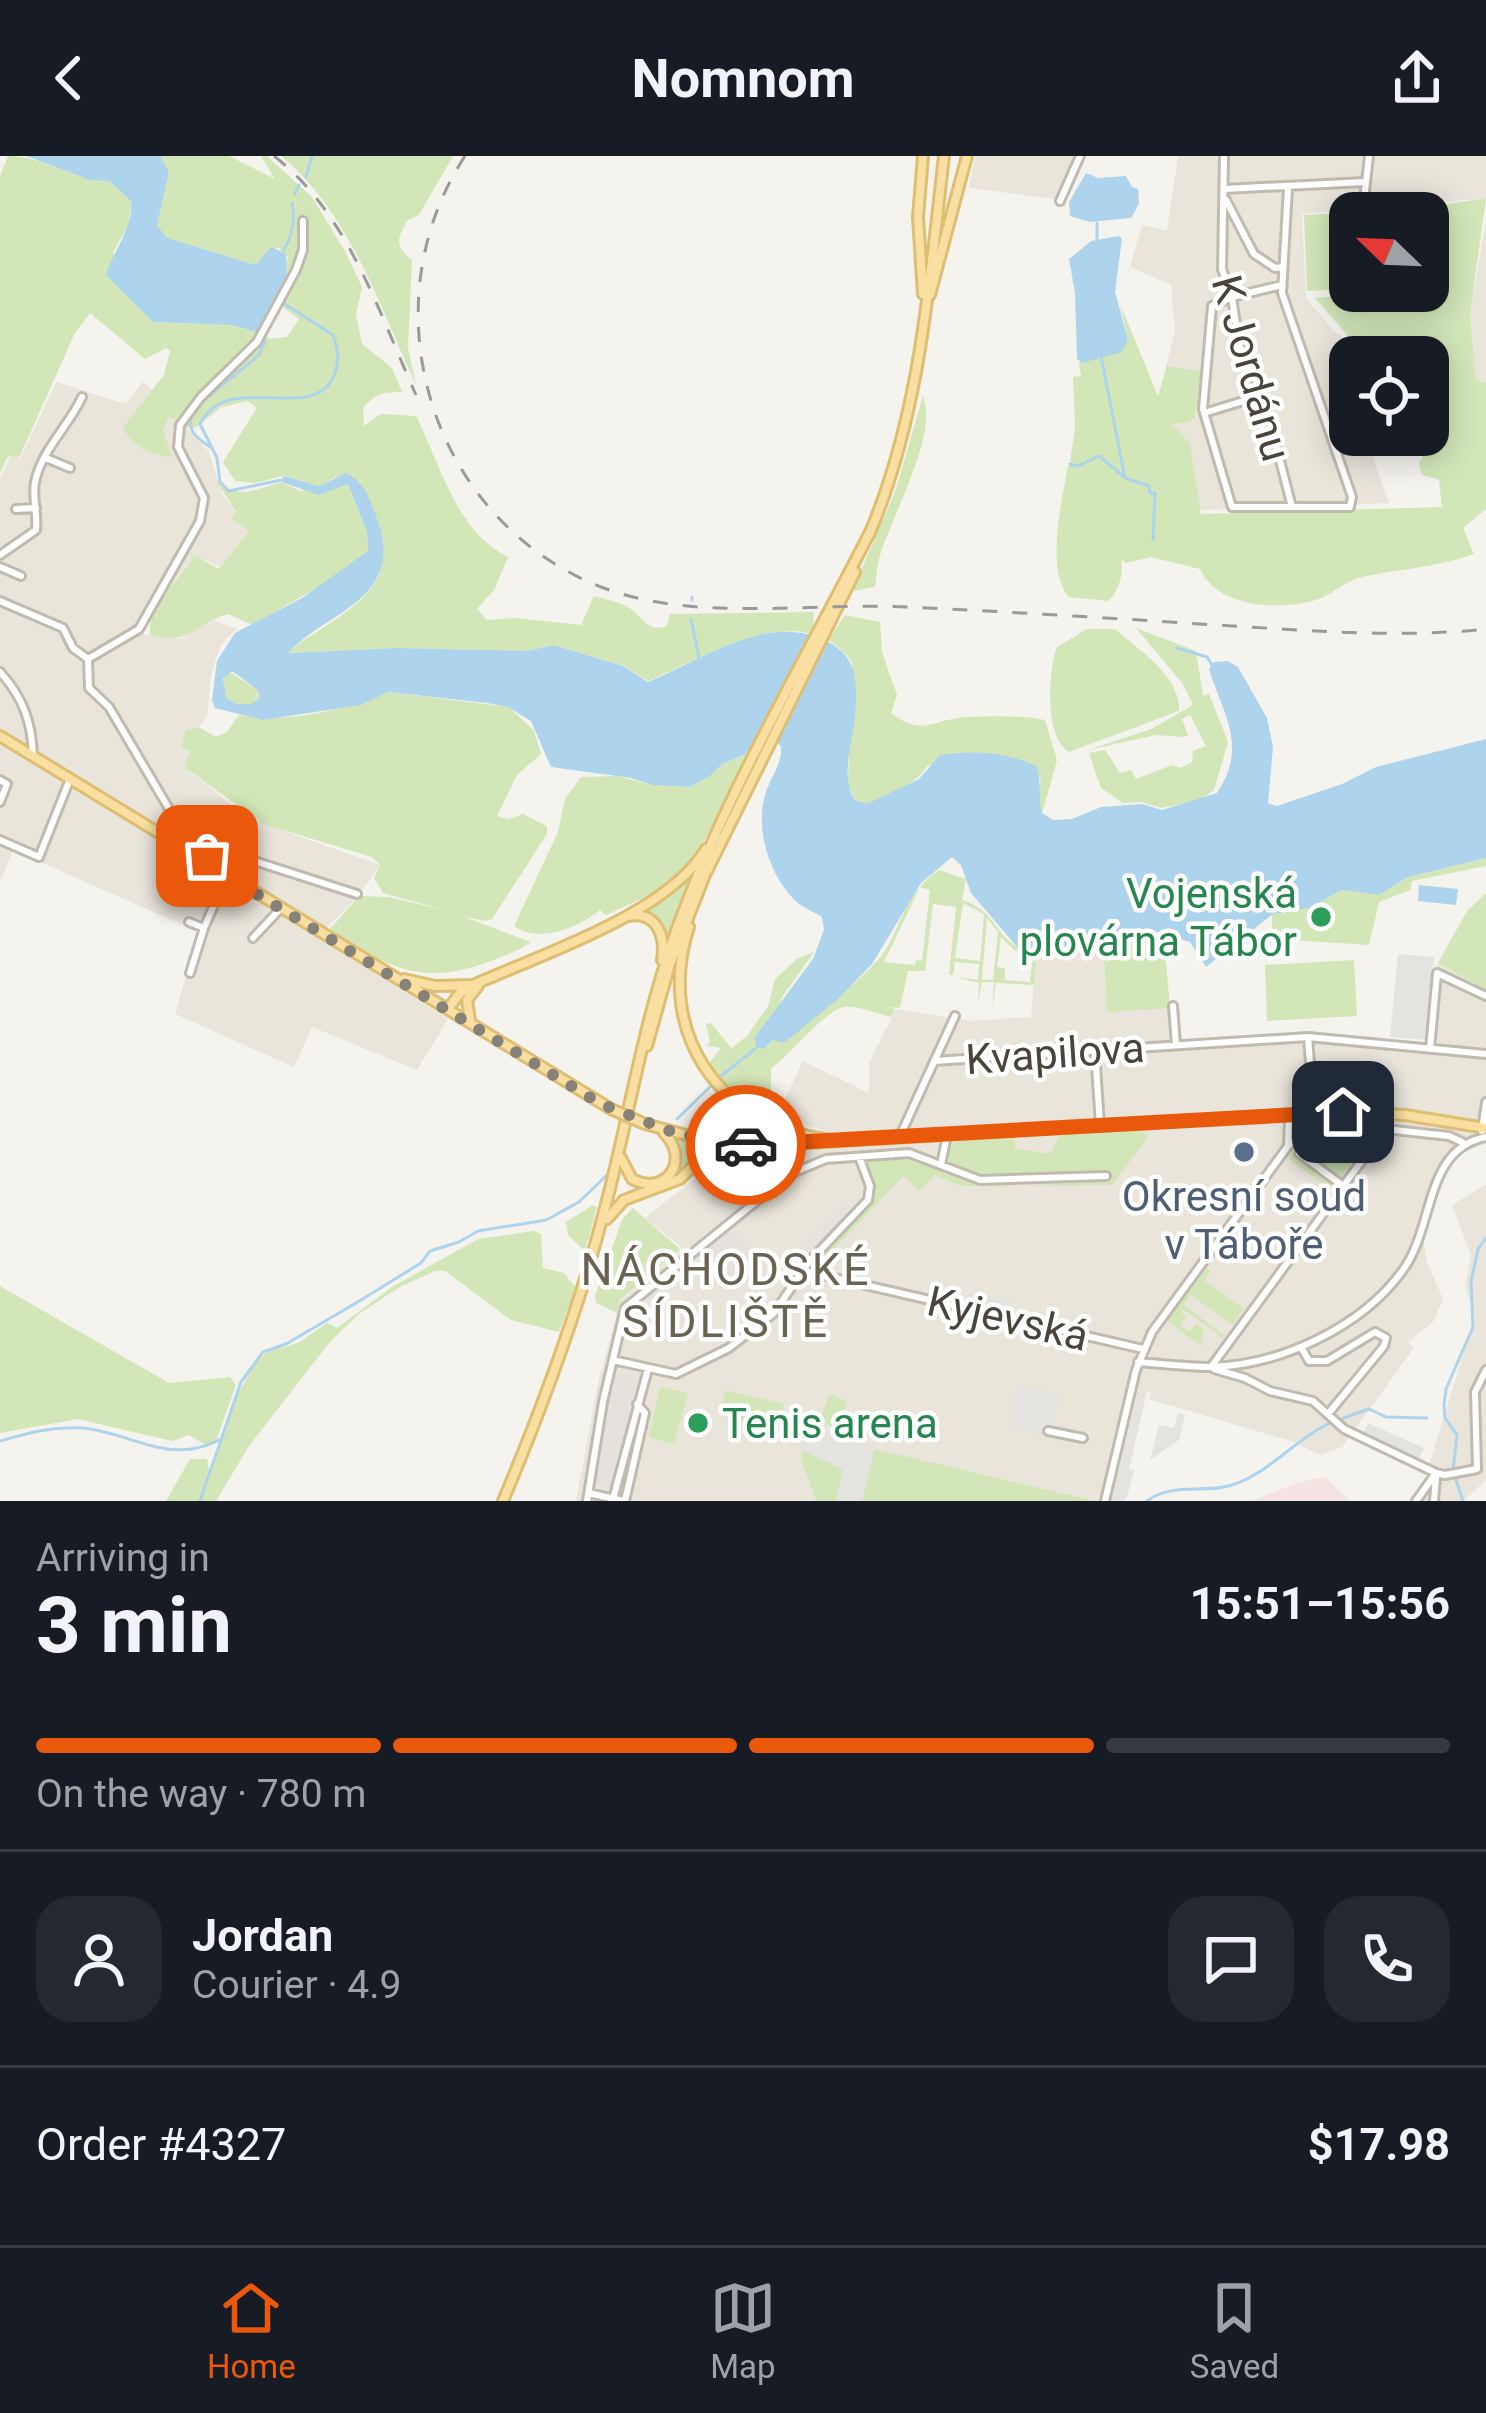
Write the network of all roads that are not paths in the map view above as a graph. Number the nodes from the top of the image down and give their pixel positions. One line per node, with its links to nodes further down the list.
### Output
1 (923, 156): 16 (main road)
2 (968, 156): 16 (main road)
3 (1080, 156): 11 (street)
4 (1224, 156): 10 (street, K Jordánu)
5 (1369, 156): 7 (street)
6 (944, 159): 16 (main road)
7 (1365, 182): 8 (street); 9 (street)
8 (1288, 188): 10 (street); 13 (street)
9 (1364, 192)
10 (1224, 193): 13 (street); 15 (street, K Jordánu)
11 (1060, 201)
12 (303, 221): 29 (street)
13 (1284, 267): 14 (street)
14 (1282, 285): 15 (street); 22 (street)
15 (1232, 297): 17 (street, K Jordánu); 19 (street)
16 (924, 314): 36 (main road)
17 (1262, 395): 19 (street); 22 (street, K Jordánu)
18 (82, 397): 20 (street)
19 (1204, 413): 22 (street)
20 (46, 458): 21 (street); 23 (street)
21 (70, 468)
22 (1292, 507)
23 (36, 508): 24 (street); 25 (street)
24 (16, 509)
25 (0, 555)
26 (0, 567): 27 (street)
27 (20, 576)
28 (0, 601): 29 (street)
29 (88, 659): 37 (street)
30 (0, 672): 32 (street)
31 (0, 736): 32 (main road)
32 (33, 756): 33 (main road)
33 (70, 779): 37 (main road); 38 (street)
34 (0, 780): 35 (street)
35 (0, 802)
36 (729, 818): 43 (main road); 52 (main road); 63 (main road); 78 (main road)
37 (173, 837): 39 (street); 40 (main road)
38 (0, 840)
39 (189, 840): 40 (street); 41 (street)
40 (223, 873): 42 (main road); 45 (street)
41 (357, 894)
42 (281, 908): 46 (street); 47 (main road)
43 (616, 920): 49 (main road); 52 (main road)
44 (189, 922): 45 (street)
45 (204, 928): 48 (street)
46 (253, 938)
47 (382, 970): 50 (main road); 54 (main road)
48 (190, 973)
49 (485, 980): 50 (main road); 56 (main road)
50 (473, 985): 54 (main road)
51 (1486, 996): 59 (street)
52 (653, 1003): 63 (main road)
53 (1173, 1006): 58 (street, Kvapilova)
54 (448, 1009): 56 (main road)
55 (956, 1016): 62 (street, Kvapilova)
56 (474, 1026): 71 (main road, bridge)
57 (1308, 1036): 58 (street, Kvapilova); 59 (street, Kvapilova); 64 (street)
58 (1176, 1045): 60 (street, Kvapilova)
59 (1430, 1049): 61 (street, Kvapilova)
60 (1095, 1050): 62 (street, Kvapilova); 70 (street)
61 (1486, 1054)
62 (934, 1061): 76 (street, Kvapilova)
63 (632, 1098): 80 (main road)
64 (1312, 1102)
65 (1486, 1102): 73 (street)
66 (1343, 1112): 67 (main road); 69 (main road); 72 (street)
67 (1300, 1113): 68 (main road); 72 (street); 75 (street)
68 (1274, 1114): 70 (main road); 75 (street)
69 (1459, 1123): 73 (main road); 79 (street)
70 (1100, 1125): 74 (main road)
71 (658, 1128): 77 (main road); 80 (main road)
72 (1301, 1133): 81 (street)
73 (1483, 1133): 79 (street)
74 (947, 1135): 76 (main road); 84 (street)
75 (1290, 1135): 81 (street)
76 (899, 1138): 78 (main road)
77 (718, 1142): 78 (main road); 87 (main road)
78 (844, 1142)
79 (1462, 1143): 86 (street); 89 (street)
80 (621, 1145): 87 (main road)
81 (1288, 1146): 90 (street)
82 (1299, 1153): 86 (street)
83 (859, 1157): 84 (street); 88 (street); 91 (street)
84 (941, 1165): 85 (street)
85 (1106, 1176)
86 (1343, 1186): 93 (street)
87 (590, 1265): 102 (main road)
88 (804, 1271): 90 (street, Kyjevská); 94 (street)
89 (1301, 1347): 93 (street); 96 (street)
90 (1143, 1349): 92 (street)
91 (611, 1360): 94 (street); 100 (street)
92 (1138, 1362): 93 (street); 103 (street)
93 (1211, 1366): 96 (street)
94 (648, 1370): 101 (street)
95 (1486, 1370): 99 (street)
96 (1328, 1414): 99 (street)
97 (1048, 1431): 98 (street)
98 (1083, 1438)
99 (1436, 1473): 104 (street); 105 (street)
100 (588, 1497): 101 (street)
101 (617, 1500)
102 (503, 1501)
103 (1105, 1501)
104 (1416, 1501)
105 (1434, 1501)

